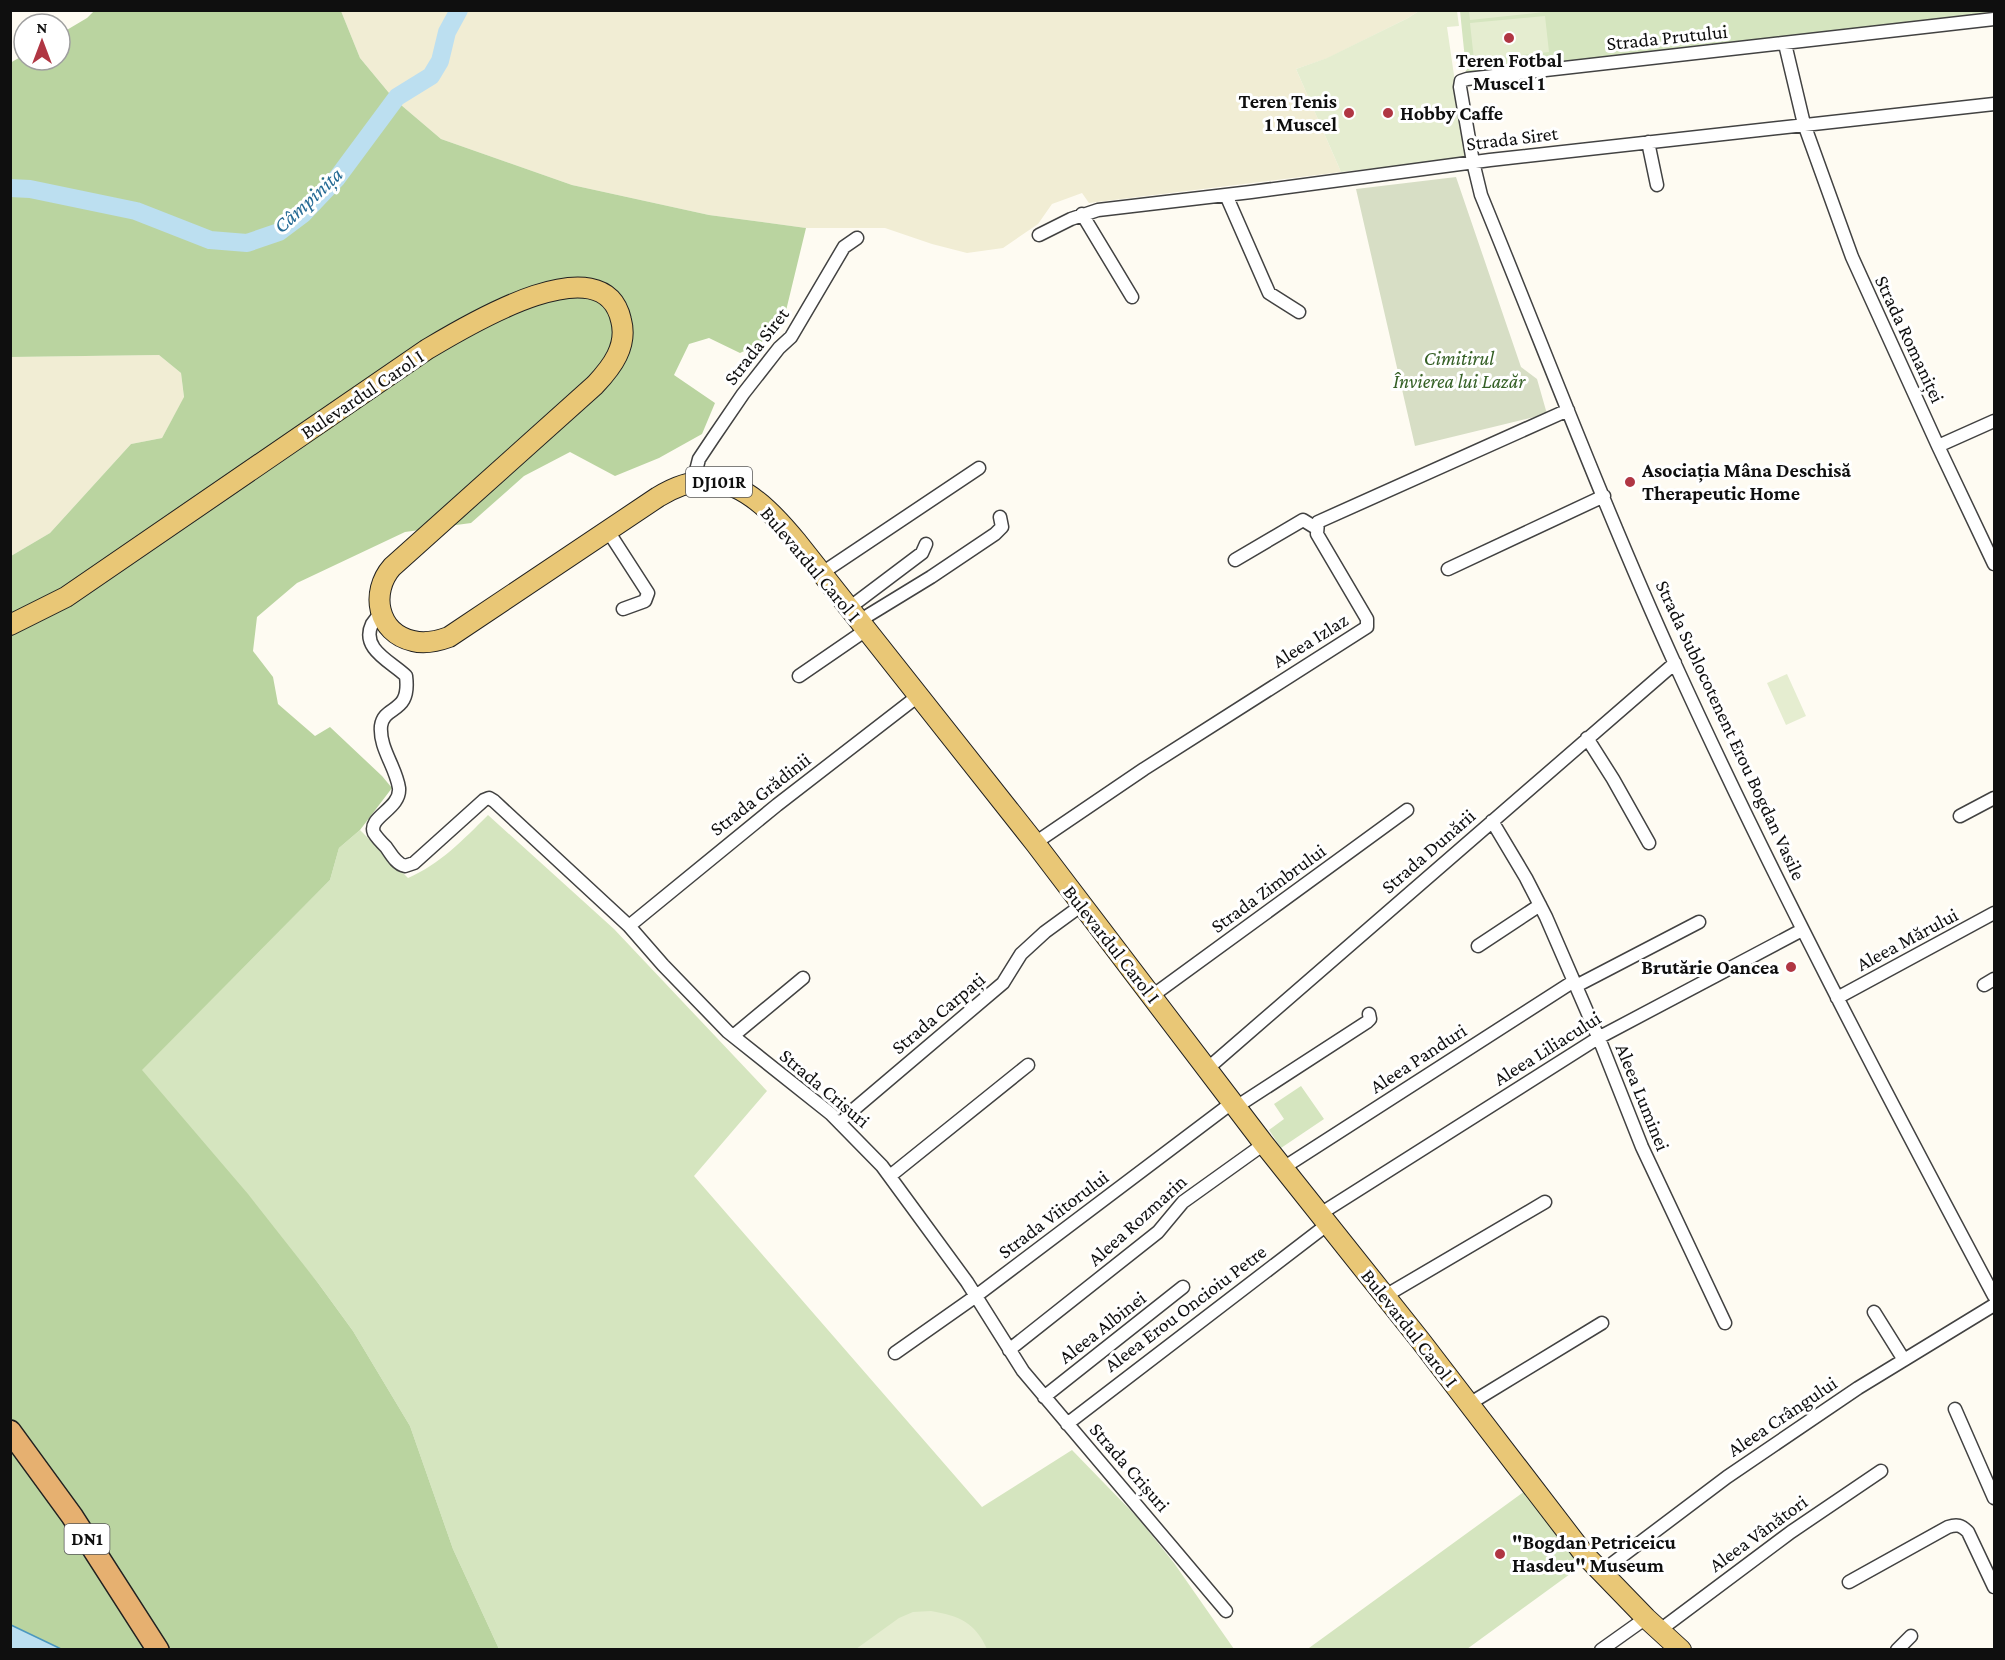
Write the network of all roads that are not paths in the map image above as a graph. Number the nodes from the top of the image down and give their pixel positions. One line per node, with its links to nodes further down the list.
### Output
1 (1995, 19): 2 (street, Strada Prutului)
2 (1785, 44): 4 (street, Strada Romaniței); 6 (street, Strada Prutului)
3 (1995, 104): 4 (street, Strada Siret)
4 (1804, 124): 5 (street, Strada Siret); 16 (street, Strada Romaniței)
5 (1648, 142): 6 (street, Strada Siret); 7 (street)
6 (1473, 162): 8 (street, Strada Siret); 14 (street, Strada Sublocotenent Erou Bogdan Vasile)
7 (1656, 185)
8 (1226, 195): 9 (street, Strada Siret); 13 (street)
9 (1082, 214): 10 (street, Strada Siret); 12 (street)
10 (1039, 234)
11 (857, 238): 18 (street, Strada Siret)
12 (1132, 297)
13 (1299, 312)
14 (1568, 410): 19 (street, Strada Sublocotenent Erou Bogdan Vasile); 21 (street)
15 (1995, 421): 16 (street)
16 (1938, 446): 25 (street, Strada Romaniței)
17 (979, 468): 27 (street)
18 (693, 482): 22 (main road, Bulevardul Carol I / DJ101R); 27 (main road, Bulevardul Carol I / DJ101R)
19 (1604, 496): 26 (street); 32 (street, Strada Sublocotenent Erou Bogdan Vasile)
20 (1000, 517): 30 (street)
21 (1316, 528): 24 (street); 40 (street, Aleea Izlaz)
22 (608, 531): 28 (street); 29 (main road, Bulevardul Carol I / DJ101R)
23 (926, 544): 30 (street)
24 (1235, 560)
25 (1995, 564)
26 (1448, 569)
27 (822, 573): 30 (main road, Bulevardul Carol I / DJ101R)
28 (623, 609)
29 (381, 612): 31 (main road, Bulevardul Carol I); 46 (street, Strada Crișuri)
30 (858, 620): 33 (street); 34 (main road, Bulevardul Carol I / DJ101R)
31 (10, 625)
32 (1675, 663): 35 (street, Strada Dunării); 47 (street, Strada Sublocotenent Erou Bogdan Vasile)
33 (799, 676)
34 (918, 696): 40 (main road, Bulevardul Carol I / DJ101R); 46 (street, Strada Grădinii)
35 (1587, 738): 39 (street, Strada Dunării); 41 (street)
36 (1995, 798): 38 (street)
37 (1407, 810): 51 (street, Strada Zimbrului)
38 (1960, 816)
39 (1492, 821): 43 (street, Aleea Luminei); 57 (street, Strada Dunării)
40 (1035, 843): 42 (main road, Bulevardul Carol I / DJ101R)
41 (1649, 843)
42 (1082, 905): 51 (main road, Bulevardul Carol I / DJ101R); 59 (street, Strada Carpați)
43 (1540, 905): 48 (street); 50 (street, Aleea Luminei)
44 (1995, 914): 52 (street, Aleea Mărului)
45 (1699, 922): 50 (street, Aleea Panduri)
46 (629, 926): 54 (street, Strada Crișuri)
47 (1802, 930): 52 (street, Strada Sublocotenent Erou Bogdan Vasile); 55 (street, Aleea Liliacului)
48 (1478, 946)
49 (803, 978): 54 (street)
50 (1575, 983): 55 (street, Aleea Luminei); 61 (street, Aleea Panduri)
51 (1152, 996): 57 (main road, Bulevardul Carol I / DJ101R)
52 (1837, 998): 68 (street, Strada Sublocotenent Erou Bogdan Vasile)
53 (1369, 1014): 58 (street, Strada Viitorului)
54 (733, 1036): 59 (street, Strada Crișuri)
55 (1598, 1038): 64 (street, Aleea Liliacului); 72 (street, Aleea Luminei)
56 (1028, 1065): 62 (street)
57 (1207, 1069): 58 (main road, Bulevardul Carol I / DJ101R)
58 (1234, 1105): 60 (main road, Bulevardul Carol I / DJ101R); 66 (street, Strada Viitorului)
59 (839, 1122): 62 (street, Strada Crișuri)
60 (1264, 1144): 61 (main road, Bulevardul Carol I / DJ101R); 73 (street, Aleea Rozmarin)
61 (1283, 1168): 64 (main road, Bulevardul Carol I / DJ101R)
62 (890, 1176): 66 (street, Strada Crișuri)
63 (1545, 1202): 67 (street)
64 (1324, 1219): 67 (main road, Bulevardul Carol I / DJ101R); 79 (street, Aleea Erou Oncioiu Petre)
65 (1183, 1287): 76 (street, Aleea Albinei)
66 (976, 1296): 73 (street, Strada Crișuri); 74 (street, Strada Viitorului)
67 (1385, 1296): 77 (main road, Bulevardul Carol I / DJ101R)
68 (1995, 1296)
69 (1995, 1305): 75 (street, Aleea Crângului)
70 (1874, 1312): 75 (street)
71 (1602, 1323): 77 (street)
72 (1725, 1323)
73 (1009, 1350): 76 (street, Strada Crișuri)
74 (895, 1353)
75 (1904, 1360): 84 (street, Aleea Crângului)
76 (1044, 1397): 79 (street, Strada Crișuri)
77 (1469, 1404): 84 (main road, Bulevardul Carol I / DJ101R)
78 (1955, 1409): 83 (street)
79 (1067, 1424): 87 (street, Strada Crișuri)
80 (10, 1431): 91 (highway, DN1)
81 (10, 1451): 90 (highway, DN1)
82 (1881, 1471): 88 (street, Aleea Vânători)
83 (1995, 1498)
84 (1601, 1572): 88 (main road, Bulevardul Carol I / DJ101R)
85 (1849, 1582): 86 (street)
86 (1995, 1587)
87 (1226, 1611)
88 (1653, 1624): 92 (street, Aleea Vânători); 93 (main road, Bulevardul Carol I / DJ101R)
89 (1911, 1636): 94 (street)
90 (143, 1650)
91 (158, 1650)
92 (1601, 1650)
93 (1681, 1650)
94 (1897, 1650)

